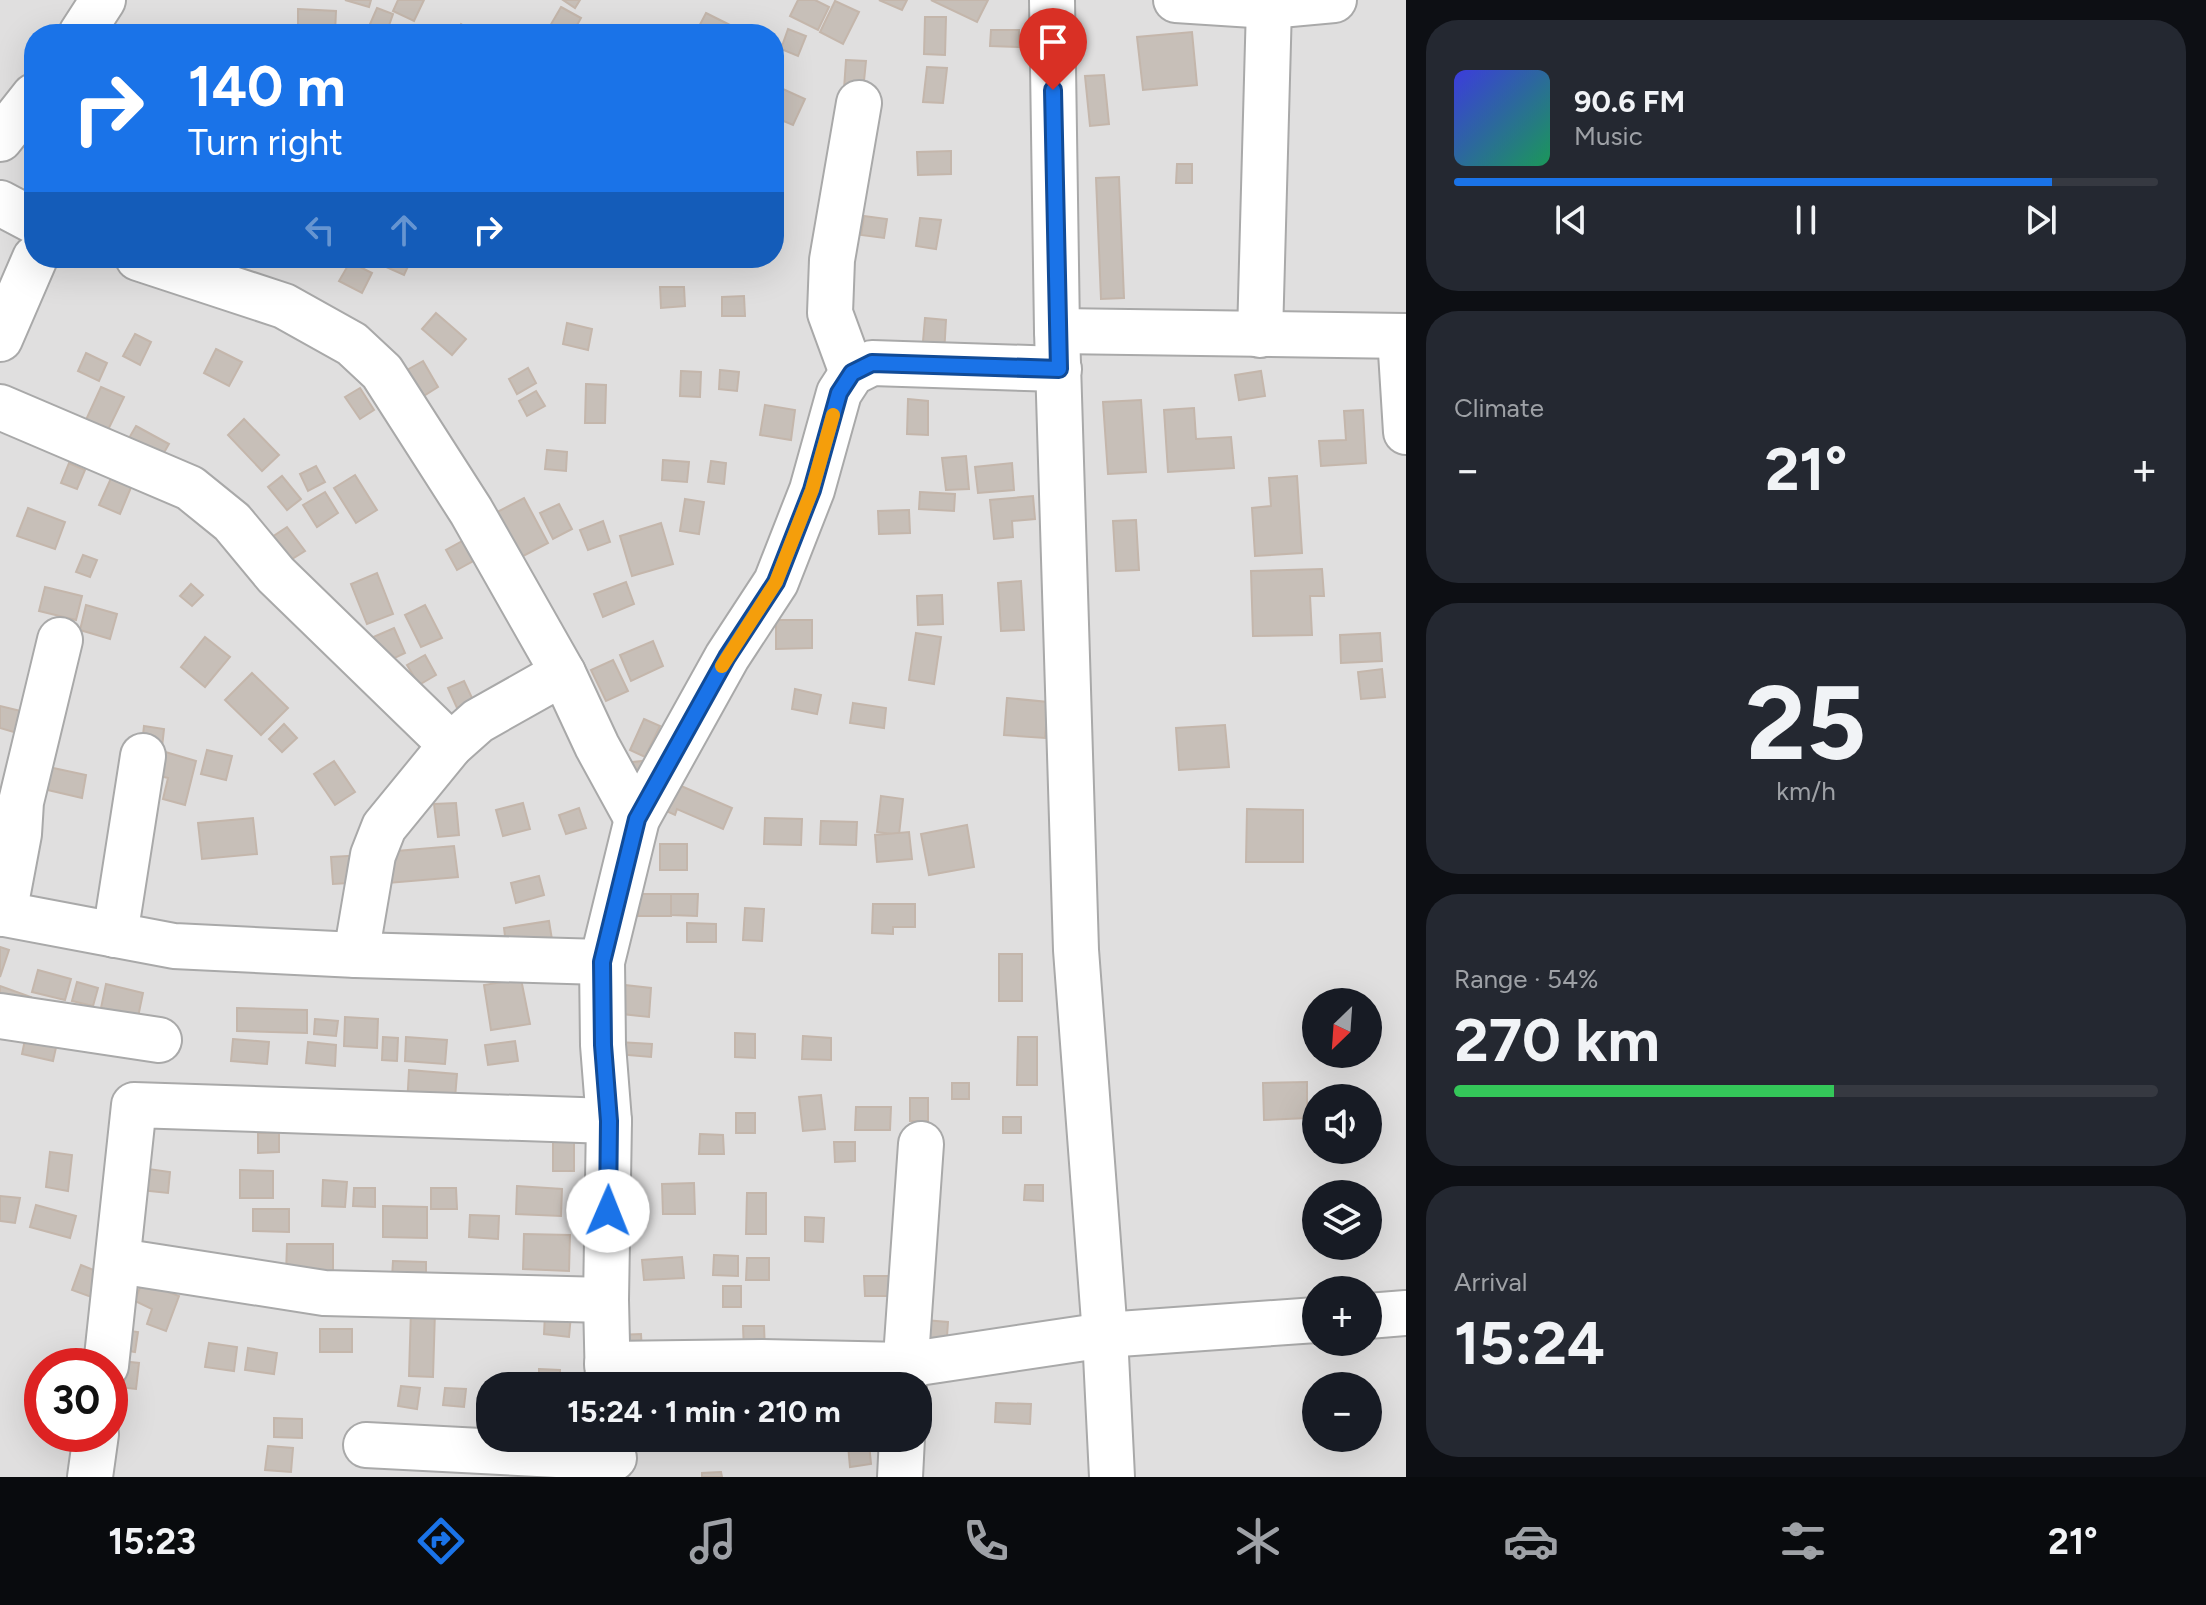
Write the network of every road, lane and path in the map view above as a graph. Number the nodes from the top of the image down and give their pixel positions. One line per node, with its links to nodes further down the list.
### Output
1 (103, 0): 6 (street)
2 (1052, 0): 17 (street)
3 (1176, 0): 5 (street)
4 (1334, 0): 5 (street)
5 (1269, 6): 14 (street)
6 (87, 24)
7 (859, 103): 18 (street)
8 (24, 109): 9 (street)
9 (0, 139)
10 (0, 203): 11 (street)
11 (24, 216)
12 (31, 268): 16 (street)
13 (168, 268): 22 (street)
14 (1260, 335): 15 (street); 17 (street)
15 (1403, 336): 20 (street)
16 (0, 339)
17 (1058, 350): 18 (street); 39 (street)
18 (852, 373): 25 (street)
19 (0, 407): 23 (street)
20 (1406, 432)
21 (60, 640): 26 (street)
22 (563, 673): 23 (street); 25 (street)
23 (451, 745): 28 (street)
24 (143, 756): 27 (street)
25 (637, 819): 29 (street)
26 (2, 913): 27 (street)
27 (115, 935): 28 (street)
28 (356, 955): 29 (street)
29 (602, 962): 32 (street)
30 (0, 1016): 31 (street)
31 (159, 1040)
32 (609, 1121): 34 (street); 35 (street)
33 (921, 1144): 44 (street)
34 (119, 1261): 35 (street); 40 (street)
35 (606, 1300): 41 (street)
36 (1406, 1313): 37 (street)
37 (1382, 1315)
38 (1302, 1321): 39 (street)
39 (1105, 1335): 45 (street); 52 (street)
40 (108, 1348)
41 (608, 1372)
42 (644, 1372): 43 (street)
43 (864, 1372)
44 (905, 1372)
45 (925, 1372)
46 (366, 1445): 49 (street)
47 (93, 1452): 50 (street)
48 (901, 1452): 51 (street)
49 (615, 1458)
50 (90, 1477)
51 (900, 1477)
52 (1112, 1477)

